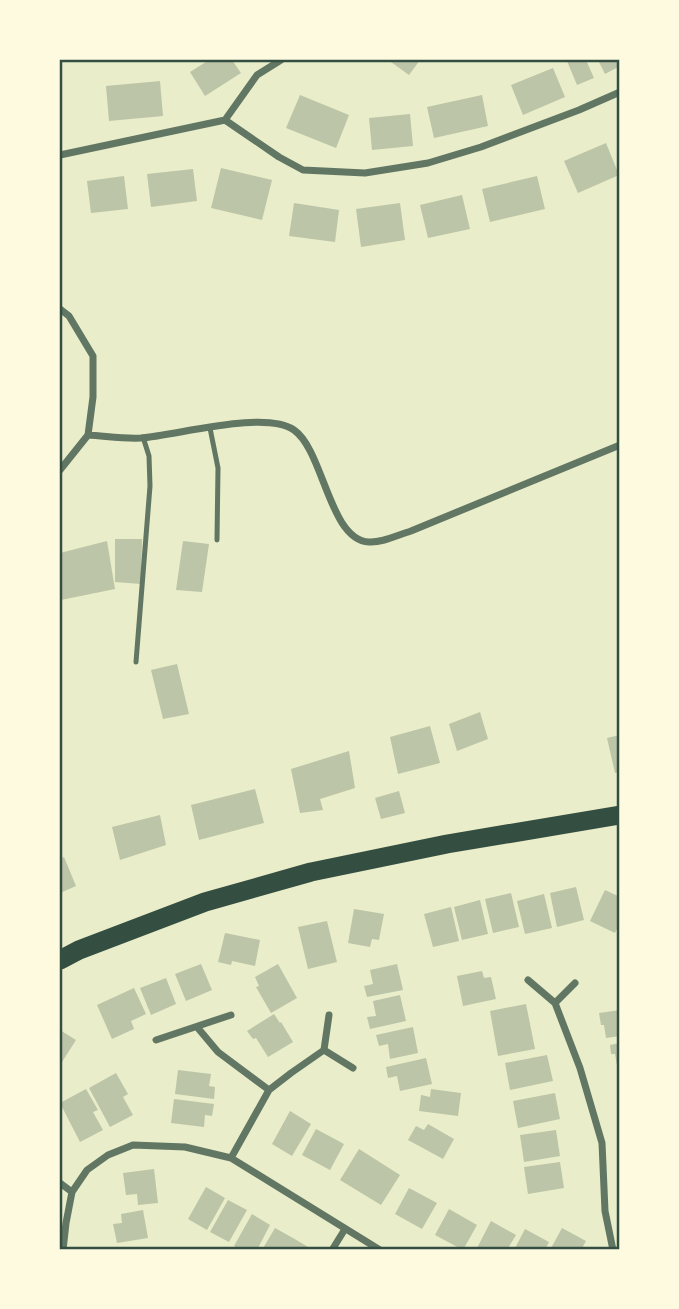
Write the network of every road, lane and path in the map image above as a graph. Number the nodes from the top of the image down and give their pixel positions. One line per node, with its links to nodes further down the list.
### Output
1 (281, 60): 3 (street)
2 (620, 92): 3 (street)
3 (225, 120): 4 (street)
4 (60, 155)
5 (60, 309): 7 (street)
6 (210, 428): 8 (street); 9 (street); 11 (lane)
7 (88, 435): 8 (street); 10 (street)
8 (143, 438): 12 (lane)
9 (620, 446)
10 (60, 470)
11 (217, 540)
12 (136, 662)
13 (620, 815): 14 (highway)
14 (60, 960)
15 (528, 980): 17 (street)
16 (575, 983): 17 (street)
17 (555, 1003): 32 (street)
18 (231, 1015): 20 (street)
19 (329, 1015): 22 (street)
20 (197, 1027): 21 (street); 24 (street)
21 (156, 1040)
22 (324, 1050): 23 (street); 24 (street)
23 (353, 1069)
24 (269, 1090): 25 (street)
25 (232, 1158): 27 (street); 28 (street)
26 (60, 1183): 27 (street)
27 (72, 1192): 29 (street)
28 (345, 1229): 30 (street); 31 (street)
29 (63, 1250)
30 (332, 1250)
31 (380, 1250)
32 (613, 1250)

